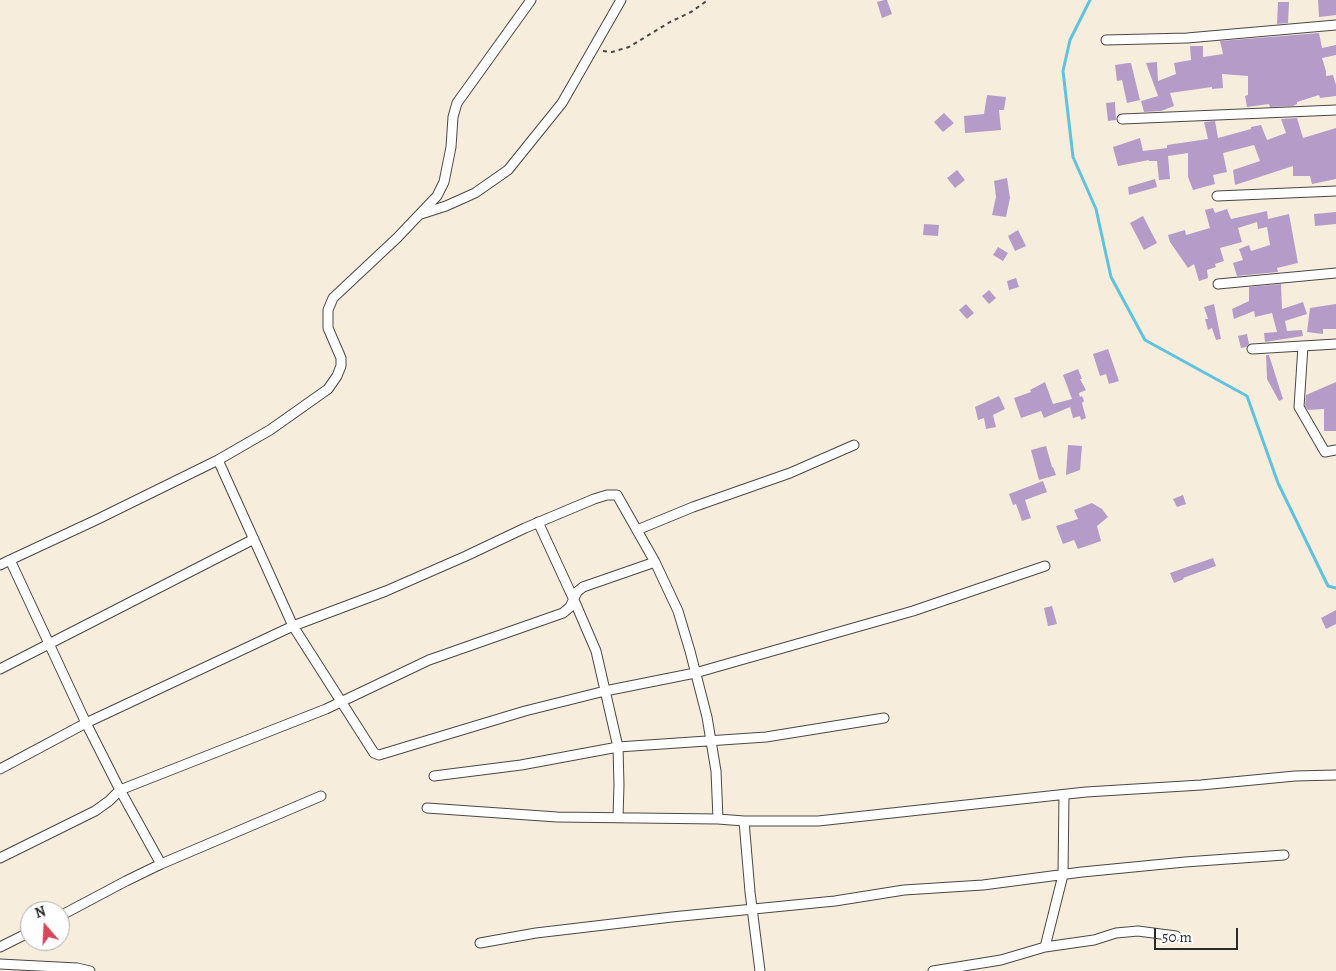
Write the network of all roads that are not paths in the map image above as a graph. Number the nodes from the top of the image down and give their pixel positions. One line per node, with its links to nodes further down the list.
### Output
1 (531, 0): 9 (street)
2 (621, 0): 9 (street)
3 (1336, 26): 4 (street)
4 (1106, 40)
5 (1336, 110): 6 (street)
6 (1122, 119)
7 (1336, 191): 8 (street)
8 (1217, 196)
9 (419, 215): 17 (street)
10 (1336, 273): 11 (street)
11 (1218, 284)
12 (1336, 344): 13 (street)
13 (1303, 346): 14 (street); 16 (street)
14 (1252, 349)
15 (854, 445): 19 (street)
16 (1336, 450)
17 (218, 460): 20 (street); 21 (street)
18 (538, 522): 19 (street); 25 (street); 26 (street)
19 (637, 530): 22 (street)
20 (254, 539): 26 (street); 27 (street)
21 (10, 560): 23 (street); 27 (street)
22 (655, 562): 25 (street); 29 (street)
23 (0, 565)
24 (1045, 566): 29 (street)
25 (574, 600): 30 (street); 31 (street)
26 (293, 626): 31 (street); 33 (street)
27 (49, 645): 28 (street); 33 (street)
28 (0, 669)
29 (695, 673): 30 (street); 34 (street)
30 (605, 691): 31 (street); 35 (street)
31 (341, 702): 39 (street)
32 (884, 718): 34 (street)
33 (86, 723): 36 (street); 39 (street)
34 (710, 742): 35 (street); 44 (street)
35 (618, 747): 38 (street); 43 (street)
36 (0, 770)
37 (1336, 775): 40 (street)
38 (434, 776)
39 (120, 790): 47 (street); 48 (street)
40 (1064, 794): 45 (street); 49 (street)
41 (321, 796): 48 (street)
42 (427, 808): 43 (street)
43 (618, 818): 44 (street)
44 (718, 819): 45 (street)
45 (744, 821): 50 (street)
46 (1284, 855): 49 (street)
47 (0, 858)
48 (161, 864): 51 (street)
49 (1063, 875): 50 (street); 56 (street)
50 (752, 909): 54 (street); 59 (street)
51 (70, 911)
52 (1176, 936): 56 (street)
53 (20, 937): 55 (street)
54 (480, 943)
55 (0, 947)
56 (1045, 947): 60 (street)
57 (0, 964): 58 (street)
58 (90, 971)
59 (760, 971)
60 (933, 971)

